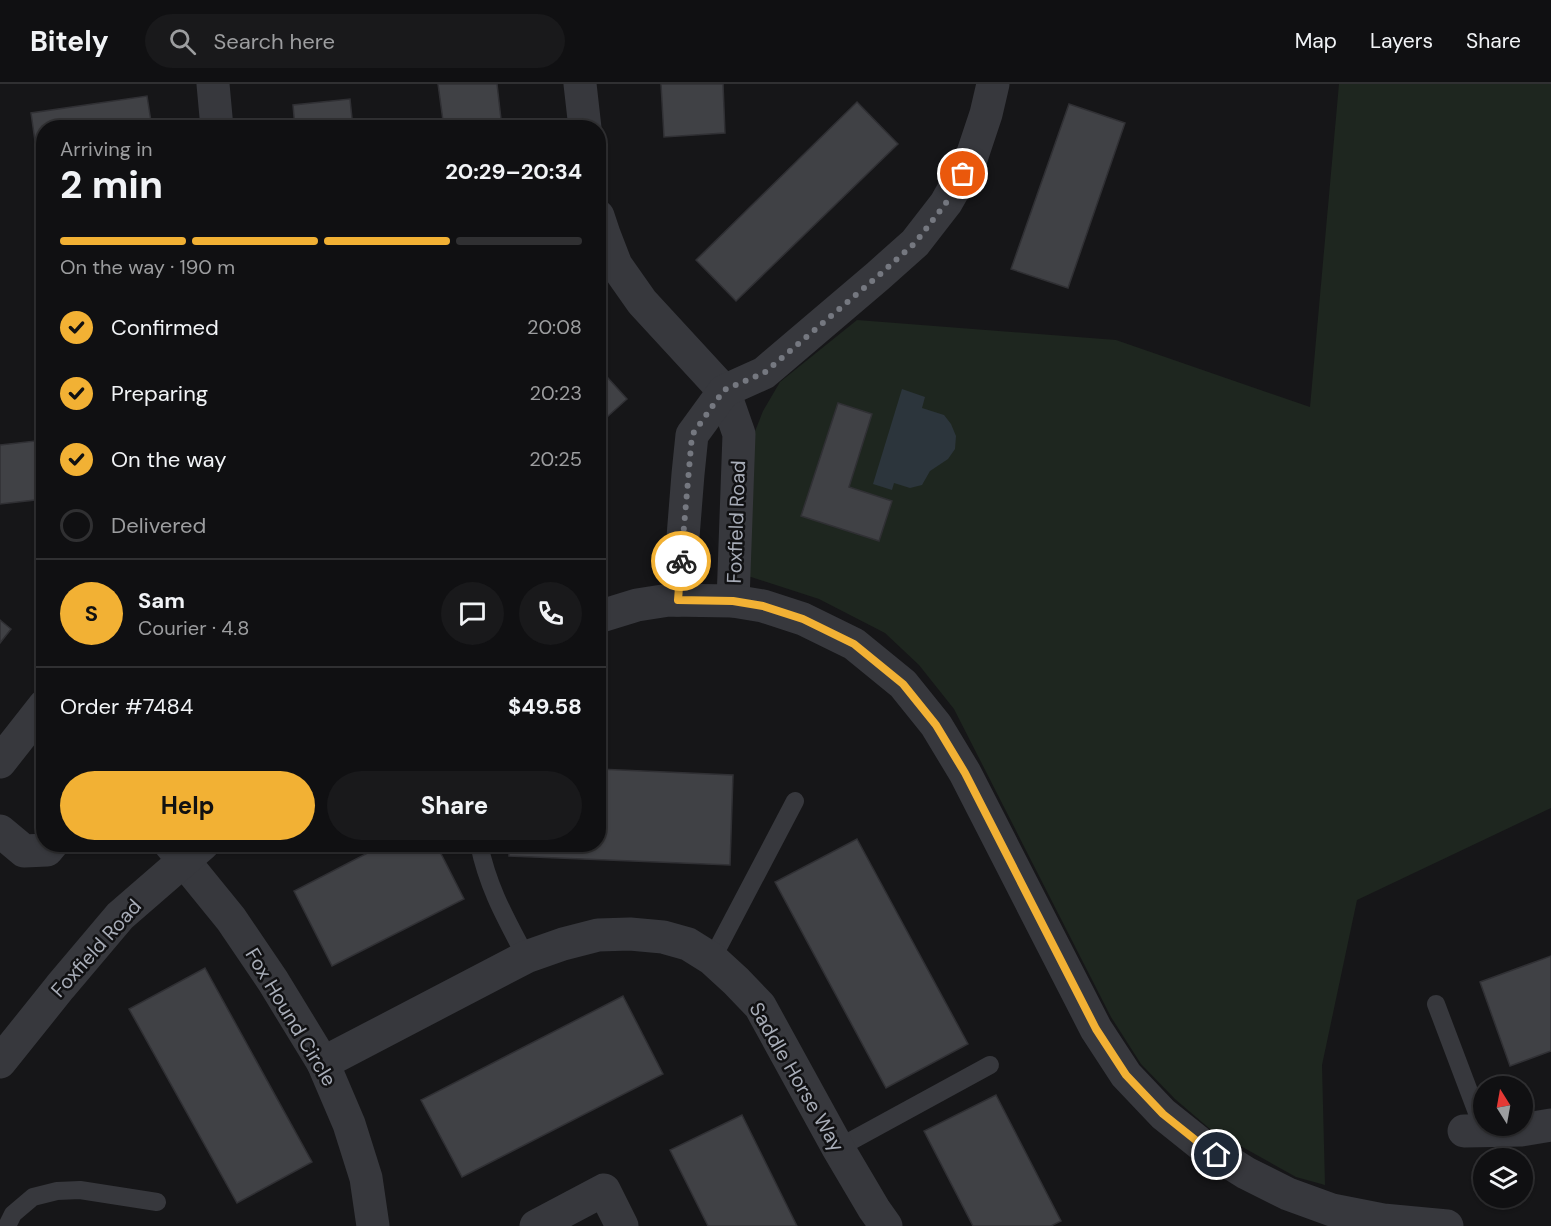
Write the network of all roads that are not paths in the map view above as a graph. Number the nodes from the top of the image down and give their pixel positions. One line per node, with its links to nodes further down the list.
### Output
1 (213, 84): 4 (street)
2 (580, 84): 5 (street)
3 (993, 84): 7 (street)
4 (216, 120)
5 (584, 120)
6 (606, 239): 7 (street)
7 (724, 390): 8 (street); 9 (street, Foxfield Road)
8 (678, 600): 9 (street, Foxfield Road); 10 (street, Foxfield Road)
9 (733, 601): 35 (street)
10 (606, 615)
11 (36, 716): 12 (street)
12 (0, 762)
13 (795, 801): 20 (lane)
14 (0, 831): 15 (street)
15 (36, 851)
16 (183, 852): 22 (street, Foxfield Road)
17 (186, 852): 23 (street, Fox Hound Circle)
18 (481, 852): 19 (lane)
19 (526, 957): 20 (street, Saddle Horse Way); 23 (street, Saddle Horse Way)
20 (712, 959): 28 (street, Saddle Horse Way)
21 (1436, 1004): 26 (lane)
22 (0, 1062)
23 (323, 1063): 31 (street, Fox Hound Circle)
24 (990, 1065): 28 (lane)
25 (1551, 1125): 27 (street)
26 (1473, 1128)
27 (1533, 1128)
28 (838, 1148): 34 (street, Saddle Horse Way)
29 (157, 1202): 30 (lane)
30 (7, 1226)
31 (373, 1226)
32 (536, 1226): 33 (street)
33 (622, 1226)
34 (886, 1226)
35 (1447, 1226)

